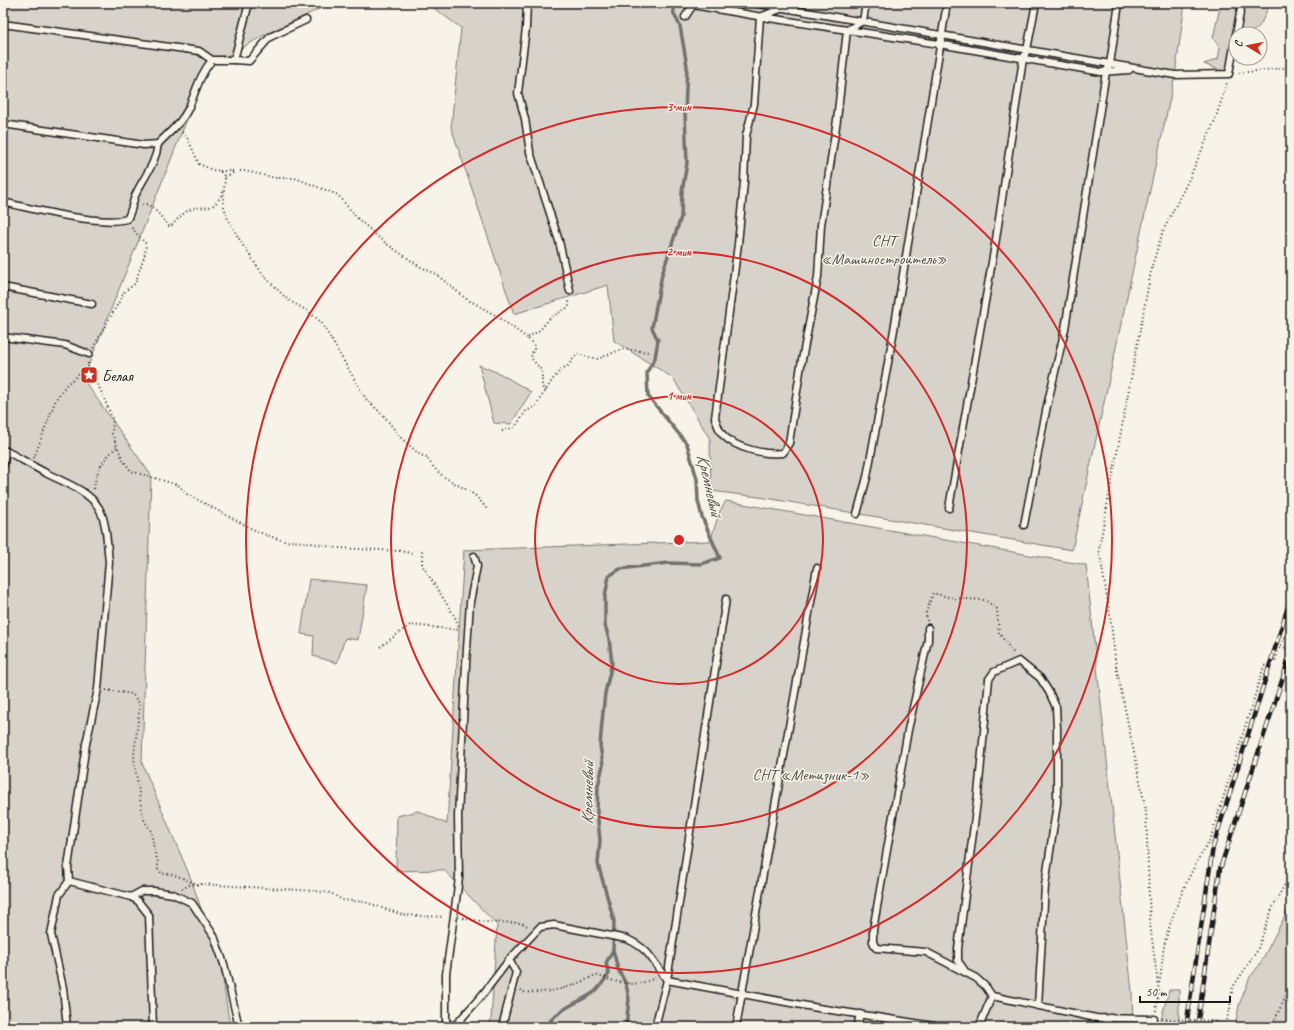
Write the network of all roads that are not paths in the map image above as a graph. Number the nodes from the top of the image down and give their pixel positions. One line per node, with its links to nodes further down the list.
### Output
1 (249, 3): 22 (lane)
2 (527, 3): 31 (lane)
3 (754, 3): 9 (lane)
4 (866, 3): 13 (lane)
5 (947, 3): 17 (lane)
6 (1036, 3): 19 (lane)
7 (1119, 3): 23 (lane)
8 (1242, 3): 15 (lane)
9 (783, 6): 11 (lane); 13 (lane)
10 (685, 17): 11 (lane)
11 (760, 17): 16 (lane); 16 (lane)
12 (306, 20): 22 (lane)
13 (863, 21): 16 (lane); 17 (lane)
14 (3, 24): 21 (lane)
15 (1238, 26)
16 (847, 30): 18 (lane)
17 (941, 34): 18 (lane); 19 (lane)
18 (939, 44): 20 (lane); 38 (lane)
19 (1027, 50): 20 (lane); 23 (lane)
20 (1023, 59): 26 (lane); 37 (lane)
21 (212, 60): 22 (lane); 28 (lane)
22 (234, 60)
23 (1110, 64): 25 (lane); 26 (lane)
24 (1230, 66): 25 (lane)
25 (1139, 69): 26 (lane)
26 (1106, 72): 39 (lane)
27 (3, 124): 28 (lane)
28 (158, 144): 29 (lane)
29 (3, 202)
30 (3, 287): 32 (lane)
31 (570, 291)
32 (92, 304)
33 (3, 337): 34 (lane)
34 (89, 354)
35 (4, 451): 36 (lane); 44 (lane)
36 (3, 466)
37 (949, 508)
38 (857, 514)
39 (1024, 525)
40 (474, 556): 55 (lane)
41 (817, 568): 49 (lane)
42 (726, 599): 48 (lane)
43 (928, 628): 47 (lane)
44 (69, 882): 45 (lane); 56 (lane)
45 (131, 897): 57 (lane); 58 (lane)
46 (509, 960): 48 (lane); 55 (lane); 59 (lane)
47 (965, 971): 50 (lane); 51 (lane)
48 (665, 977): 49 (lane); 60 (lane)
49 (742, 993): 52 (lane); 61 (lane)
50 (992, 996): 51 (lane); 64 (lane)
51 (1038, 1006): 53 (lane)
52 (860, 1014): 62 (lane); 63 (lane)
53 (1110, 1018): 54 (lane); 65 (lane)
54 (1154, 1019)
55 (454, 1026)
56 (67, 1027)
57 (153, 1027)
58 (239, 1027)
59 (502, 1027)
60 (655, 1027)
61 (736, 1027)
62 (857, 1027)
63 (940, 1027)
64 (979, 1027)
65 (1102, 1027)

